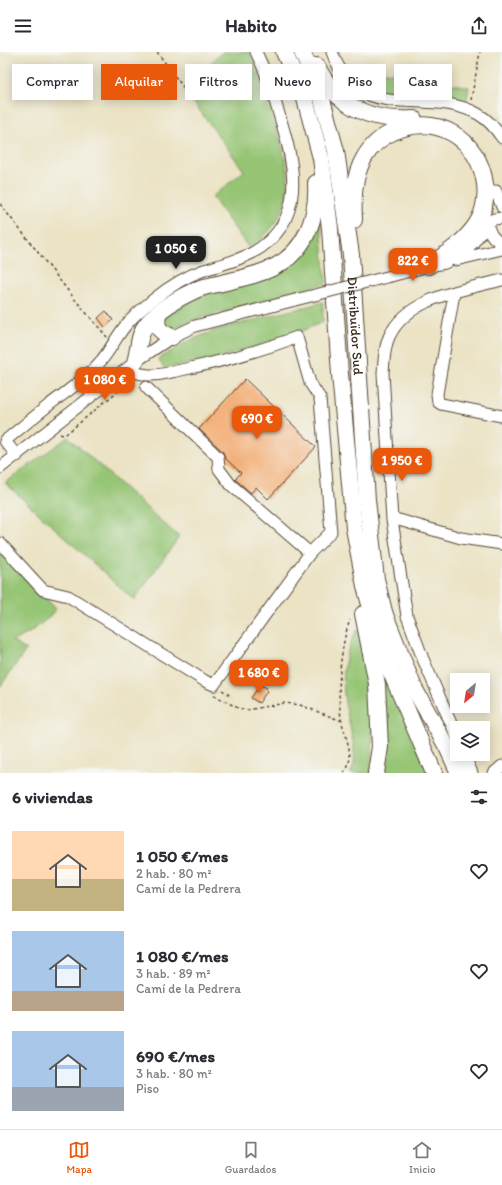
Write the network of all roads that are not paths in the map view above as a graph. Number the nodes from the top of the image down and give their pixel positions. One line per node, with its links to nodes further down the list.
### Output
1 (256, 52): 23 (street)
2 (284, 52): 17 (highway); 20 (highway, Distribuïdor Sud)
3 (302, 52): 13 (highway, Distribuïdor Sud)
4 (311, 52): 8 (highway)
5 (332, 52): 6 (street)
6 (502, 138)
7 (471, 148): 10 (street); 13 (highway); 14 (highway)
8 (496, 190): 9 (street); 10 (highway)
9 (502, 207)
10 (495, 220): 11 (street); 14 (street)
11 (502, 244)
12 (502, 249): 14 (street)
13 (351, 255): 29 (highway, Distribuïdor Sud)
14 (438, 262): 18 (street, bridge)
15 (502, 280): 16 (street)
16 (454, 293): 22 (street); 25 (street)
17 (158, 313): 18 (highway); 19 (highway)
18 (172, 337): 19 (street)
19 (131, 366): 23 (street); 28 (street)
20 (340, 374): 33 (highway); 34 (highway)
21 (146, 387): 28 (street)
22 (502, 416)
23 (17, 456): 24 (street)
24 (0, 468)
25 (392, 518): 27 (street); 30 (street)
26 (0, 543): 28 (street)
27 (502, 544)
28 (310, 553)
29 (381, 605): 35 (highway); 36 (highway)
30 (450, 721)
31 (467, 761): 37 (street)
32 (502, 766): 38 (street)
33 (376, 773)
34 (434, 773)
35 (444, 773)
36 (459, 773)
37 (472, 773)
38 (494, 773)

